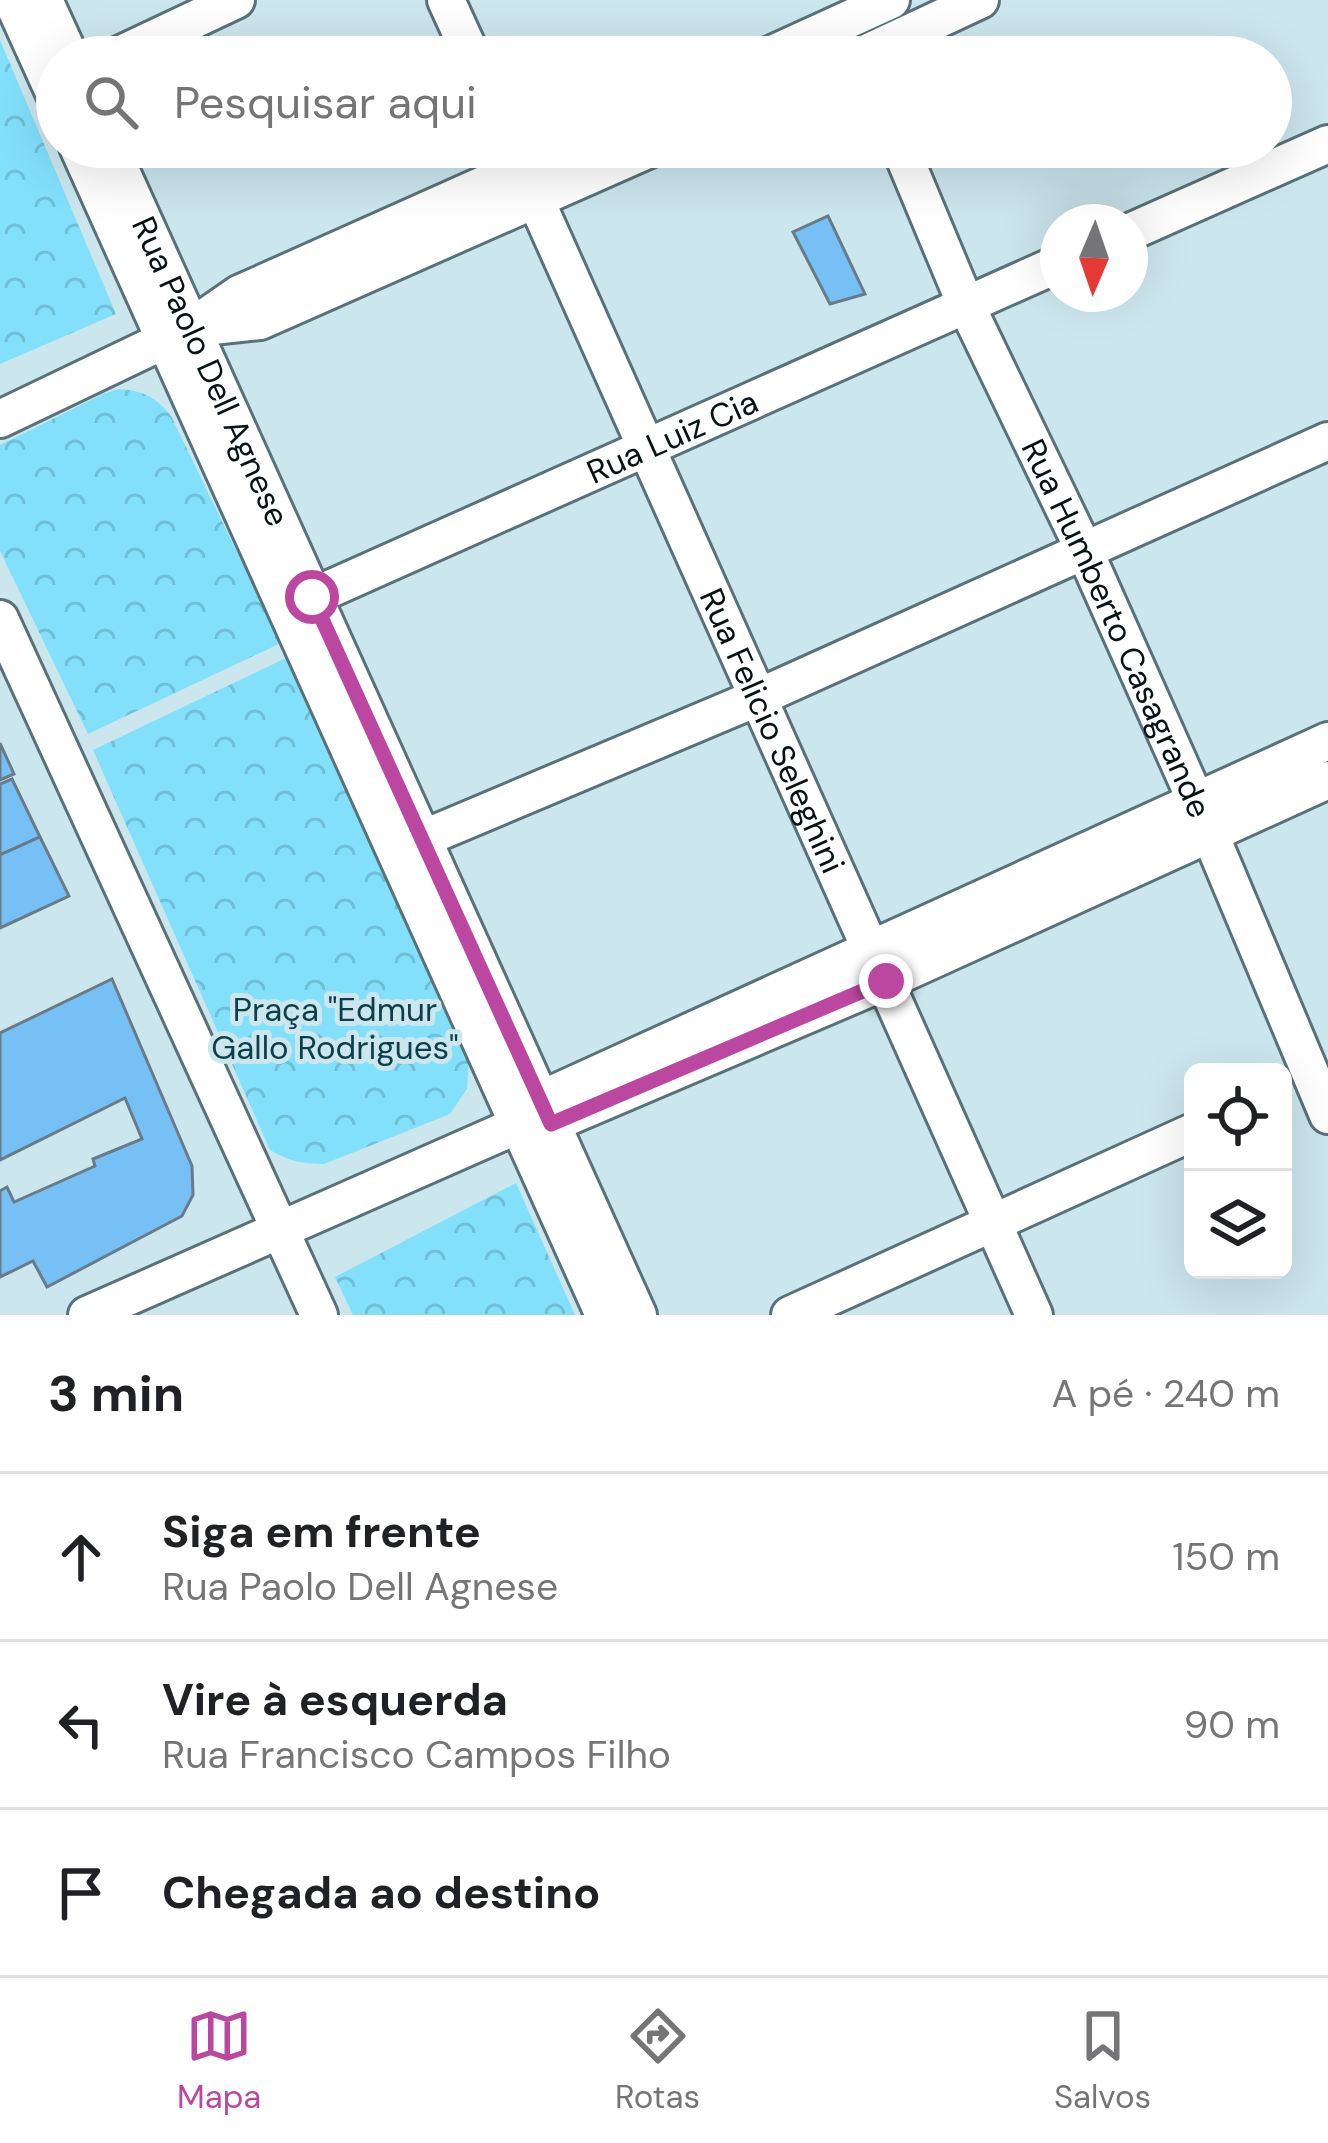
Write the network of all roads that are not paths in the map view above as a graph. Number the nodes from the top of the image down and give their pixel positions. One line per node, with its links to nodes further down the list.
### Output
1 (12, 0): 13 (street)
2 (44, 0): 8 (street)
3 (236, 0): 9 (street)
4 (446, 0): 10 (street)
5 (892, 0): 7 (street)
6 (980, 0): 12 (street)
7 (841, 10): 11 (street)
8 (51, 36)
9 (160, 36)
10 (462, 36)
11 (800, 36)
12 (904, 36)
13 (36, 41)
14 (1328, 144): 15 (street)
15 (1292, 160)
16 (89, 168): 24 (street, Rua Paolo Dell Agnese)
17 (118, 168): 24 (street, Rua Paolo Dell Agnese)
18 (909, 168): 23 (street, Rua Humberto Casagrande)
19 (1274, 168): 21 (street)
20 (523, 171): 24 (street); 27 (street, Rua Felicio Seleghini)
21 (1148, 224)
22 (1040, 272): 23 (street, Rua Luiz Cia)
23 (966, 305): 27 (street, Rua Luiz Cia); 28 (street, Rua Humberto Casagrande)
24 (177, 334): 25 (street); 29 (street, Rua Paolo Dell Agnese)
25 (0, 419)
26 (1328, 441): 28 (street)
27 (648, 449): 29 (street, Rua Luiz Cia); 31 (street, Rua Felicio Seleghini)
28 (1085, 552): 31 (street); 34 (street, Rua Humberto Casagrande)
29 (299, 603): 35 (street, Rua Paolo Dell Agnese)
30 (0, 619): 42 (street)
31 (759, 697): 35 (street); 36 (street, Rua Felicio Seleghini)
32 (1328, 741): 34 (street)
33 (1328, 780): 34 (street)
34 (1202, 817): 36 (street); 37 (street, Rua Humberto Casagrande)
35 (408, 845): 39 (street, Rua Paolo Dell Agnese)
36 (878, 965): 39 (street); 41 (street, Rua Felicio Seleghini)
37 (1307, 1080): 38 (street, Rua Humberto Casagrande)
38 (1328, 1115)
39 (536, 1117): 42 (street); 45 (street, Rua Paolo Dell Agnese); 46 (street, Rua Paolo Dell Agnese)
40 (1184, 1136): 41 (street)
41 (993, 1223): 47 (street); 48 (street, Rua Felicio Seleghini)
42 (280, 1228): 43 (street); 44 (street)
43 (87, 1315)
44 (319, 1315)
45 (604, 1315)
46 (638, 1315)
47 (790, 1315)
48 (1034, 1315)

